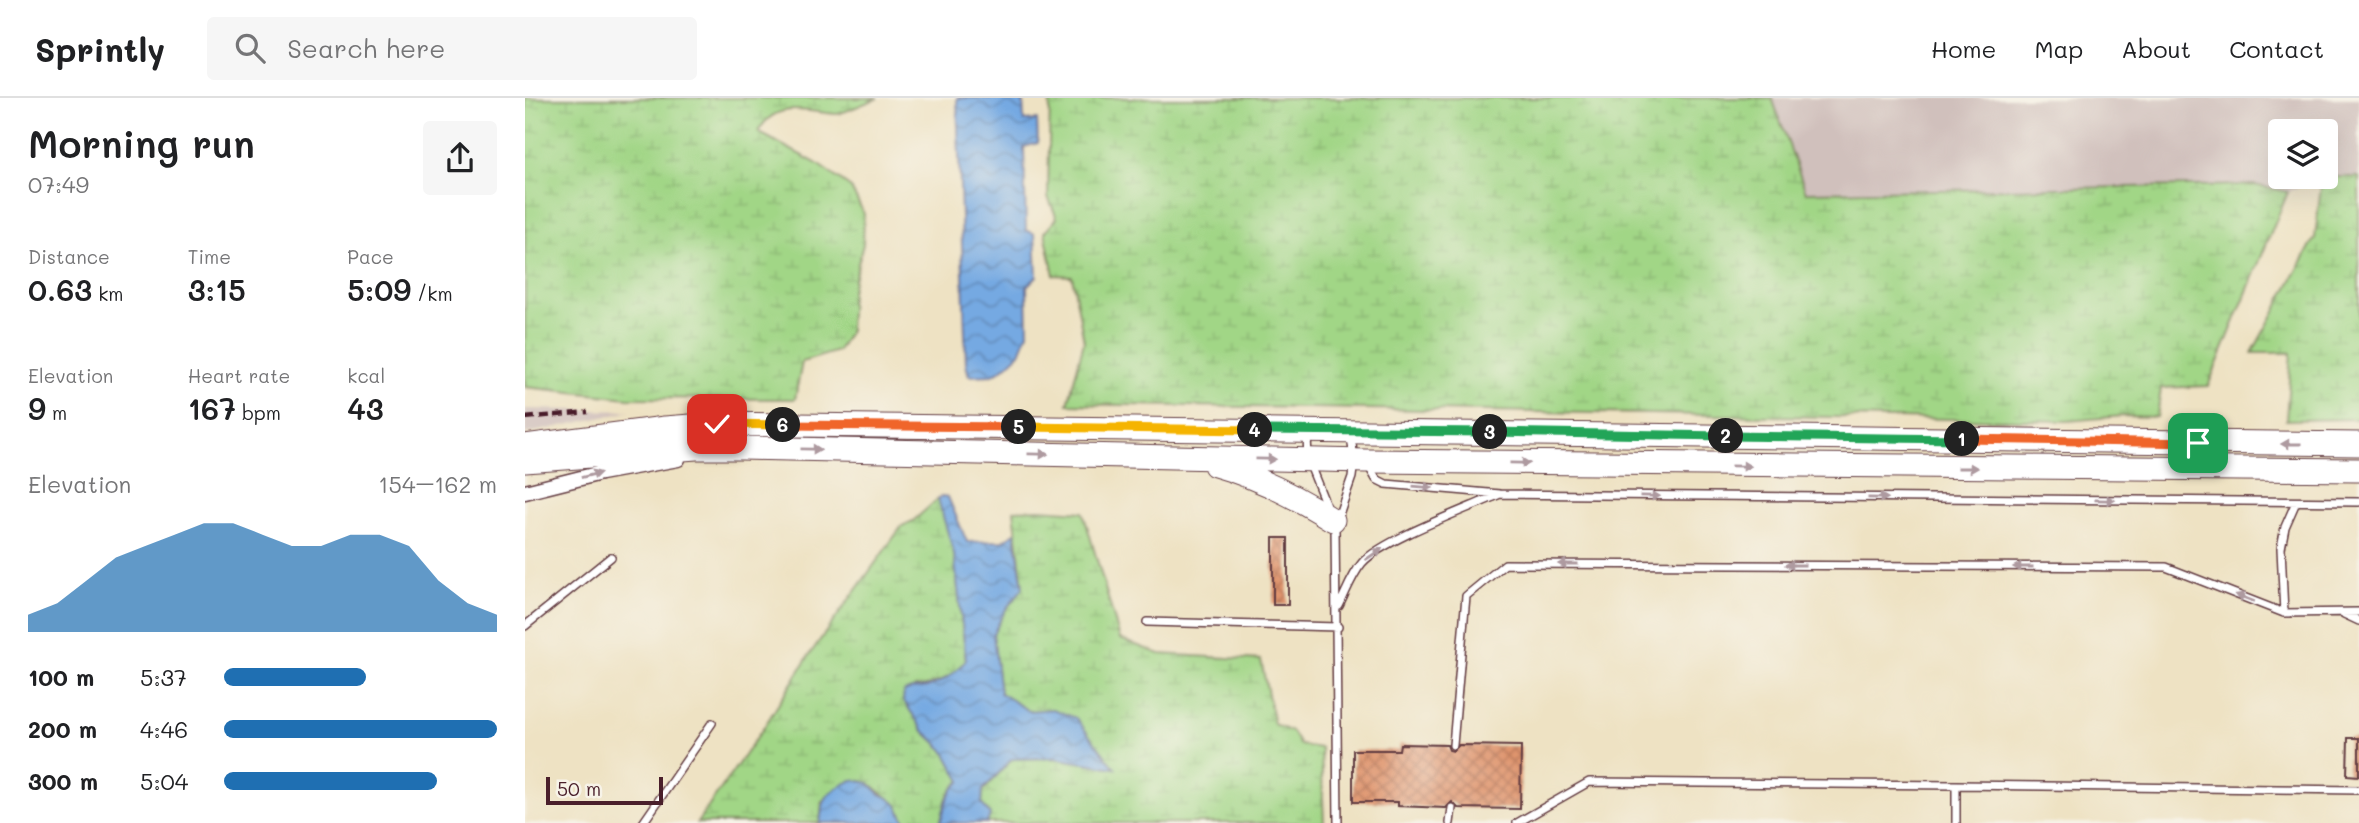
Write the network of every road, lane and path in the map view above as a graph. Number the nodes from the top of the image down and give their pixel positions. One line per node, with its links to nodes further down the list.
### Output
1 (1307, 430): 2 (main road); 4 (main road); 7 (lane)
2 (1350, 431): 3 (main road, one-way to 2); 9 (lane)
3 (2359, 444)
4 (525, 446)
5 (742, 447): 6 (main road, one-way to 6); 8 (main road); 11 (street, one-way to 5)
6 (1185, 457): 7 (main road, one-way to 7); 15 (main road)
7 (1308, 460): 9 (main road); 15 (lane)
8 (525, 461)
9 (1360, 461): 10 (main road, one-way to 10); 12 (lane, one-way to 12); 15 (lane)
10 (2359, 470)
11 (525, 492)
12 (1500, 494): 13 (lane, one-way to 13); 17 (lane, one-way to 12)
13 (2296, 502): 14 (lane); 18 (lane)
14 (2359, 502)
15 (1334, 523): 17 (lane)
16 (611, 557): 23 (lane)
17 (1337, 610): 24 (lane)
18 (2284, 612): 19 (lane); 26 (lane, one-way to 26)
19 (2340, 612): 20 (lane); 21 (lane)
20 (2359, 612)
21 (2359, 621)
22 (1147, 622): 24 (lane)
23 (525, 626)
24 (1338, 627): 31 (lane)
25 (712, 723): 30 (lane)
26 (1453, 745)
27 (1956, 785): 28 (lane); 33 (lane); 34 (lane)
28 (2359, 790)
29 (1452, 808): 32 (lane)
30 (643, 823)
31 (1338, 823)
32 (1450, 823)
33 (1517, 823)
34 (1956, 823)

